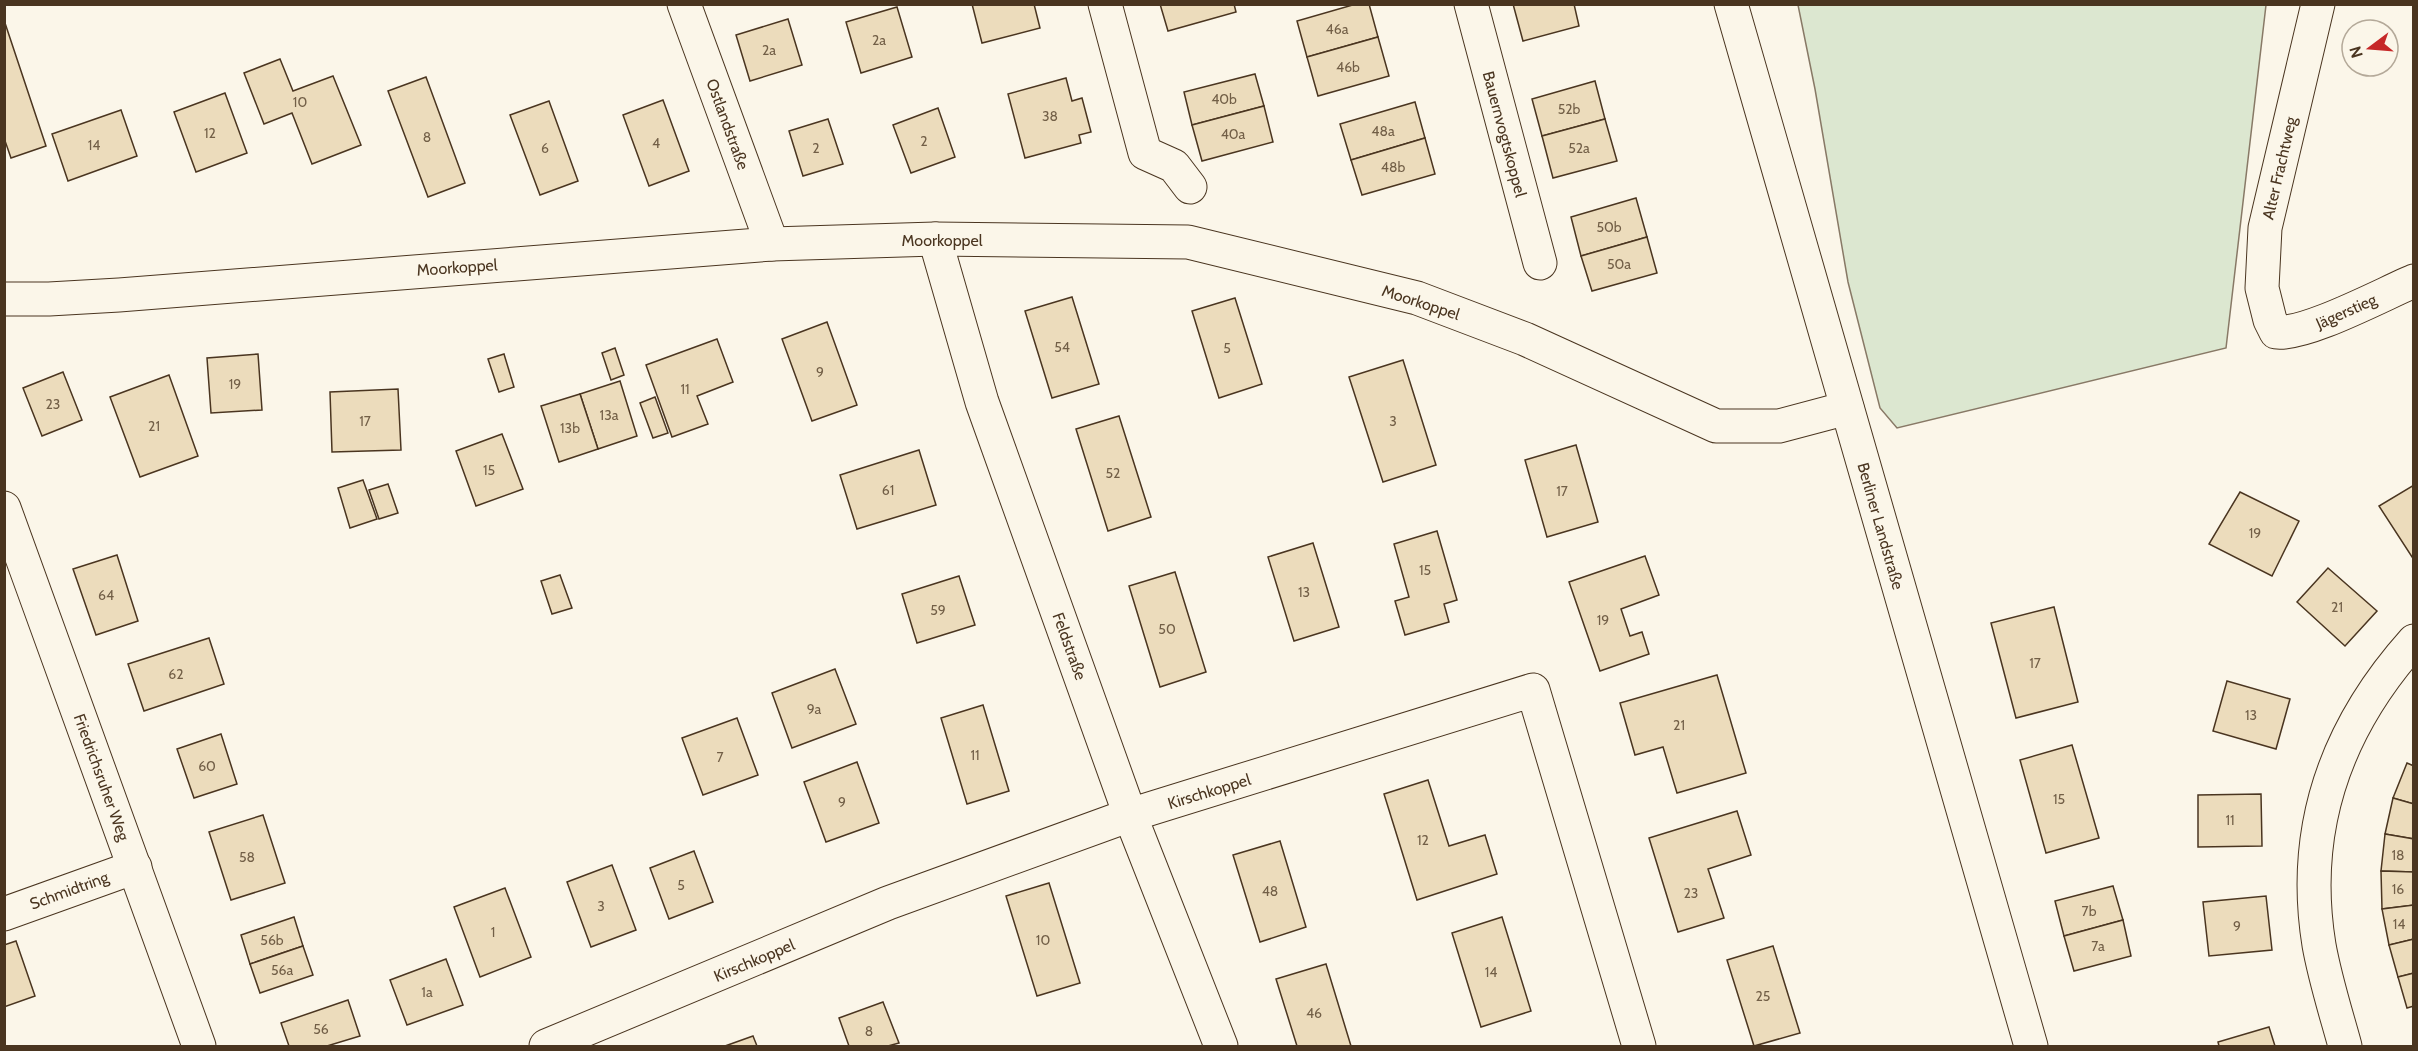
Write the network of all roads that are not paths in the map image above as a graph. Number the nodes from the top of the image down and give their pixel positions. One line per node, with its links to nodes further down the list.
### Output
1 (684, 4): 8 (street, Ostlandstraße)
2 (1105, 4): 6 (street)
3 (1471, 4): 9 (street, Bauernvogtskoppel)
4 (1731, 4): 13 (street, Berliner Landstraße)
5 (2318, 4): 12 (street, Alter Frachtweg)
6 (1190, 187)
7 (935, 239): 8 (street, Moorkoppel); 13 (street, Moorkoppel); 16 (street, Feldstraße)
8 (772, 244): 11 (street, Moorkoppel)
9 (1540, 263)
10 (2414, 280): 12 (street, Jägerstieg)
11 (4, 299)
12 (2276, 332)
13 (1847, 408): 24 (street, Berliner Landstraße)
14 (4, 508): 17 (street, Friedrichsruher Weg)
15 (2414, 641): 25 (street)
16 (1130, 815): 19 (street, Kirschkoppel); 22 (street, Feldstraße); 23 (street, Kirschkoppel)
17 (135, 867): 18 (street, Schmidtring); 20 (street, Friedrichsruher Weg)
18 (4, 914)
19 (609, 1035): 21 (street, Kirschkoppel)
20 (199, 1047)
21 (546, 1047)
22 (1221, 1047)
23 (1640, 1047)
24 (2031, 1047)
25 (2345, 1047)

